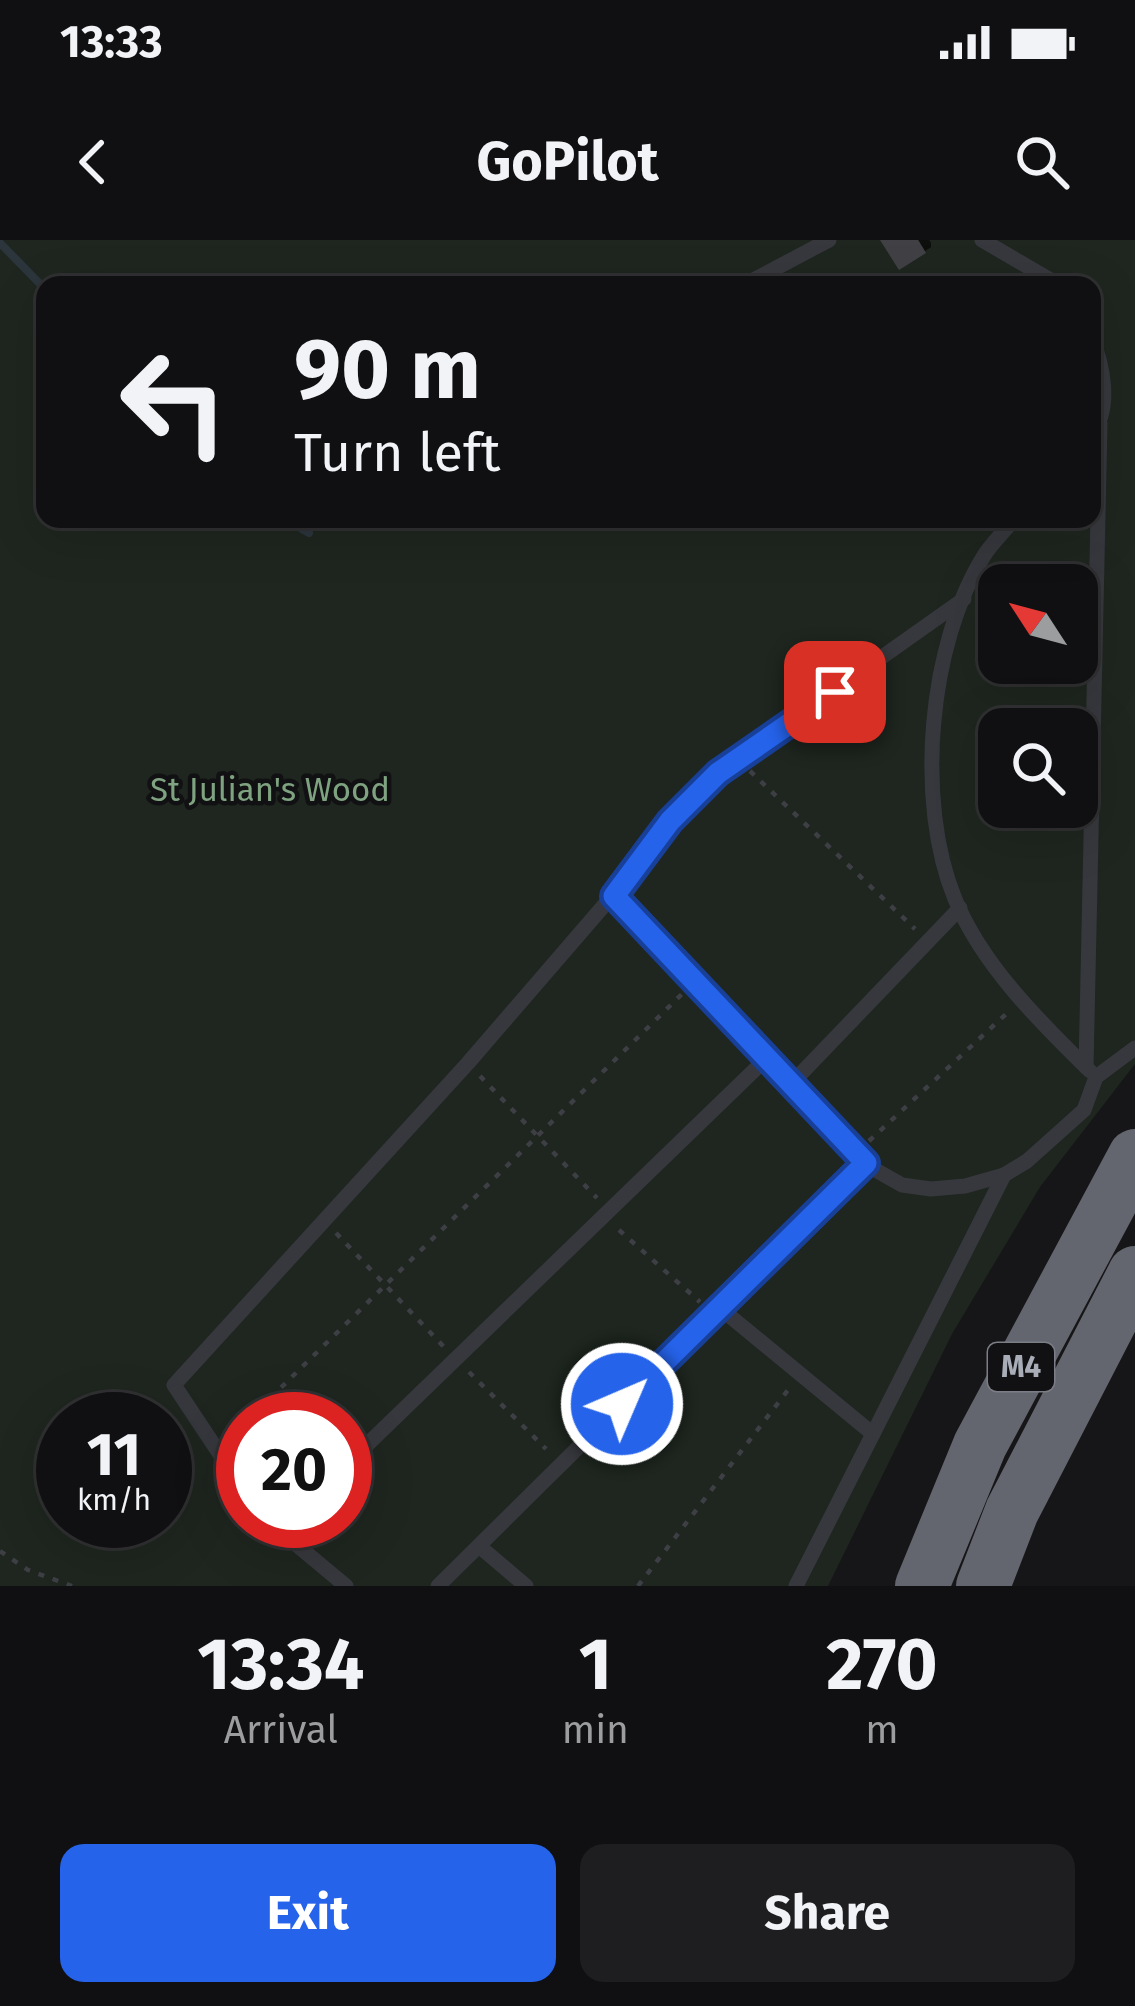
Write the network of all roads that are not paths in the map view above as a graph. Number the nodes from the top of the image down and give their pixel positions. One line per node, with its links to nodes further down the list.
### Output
1 (829, 240): 3 (lane)
2 (982, 240): 4 (lane)
3 (761, 276)
4 (1044, 276)
5 (1007, 528): 7 (lane)
6 (1095, 528): 12 (lane)
7 (964, 599): 8 (lane); 9 (lane)
8 (614, 896): 11 (lane); 21 (lane)
9 (960, 908): 12 (lane); 13 (lane)
10 (1135, 1048): 12 (lane)
11 (766, 1058): 13 (lane); 20 (lane)
12 (1091, 1072): 16 (lane)
13 (790, 1084): 15 (lane)
14 (1135, 1156): 28 (highway, M4)
15 (861, 1158): 16 (lane); 18 (lane)
16 (1004, 1175): 19 (lane)
17 (1135, 1273): 29 (highway, M4)
18 (717, 1311): 19 (lane); 22 (lane)
19 (873, 1434): 27 (lane)
20 (372, 1440)
21 (216, 1449)
22 (479, 1546): 25 (lane); 26 (lane)
23 (304, 1548): 24 (lane)
24 (346, 1586)
25 (438, 1586)
26 (526, 1586)
27 (796, 1586)
28 (922, 1586)
29 (983, 1586)

